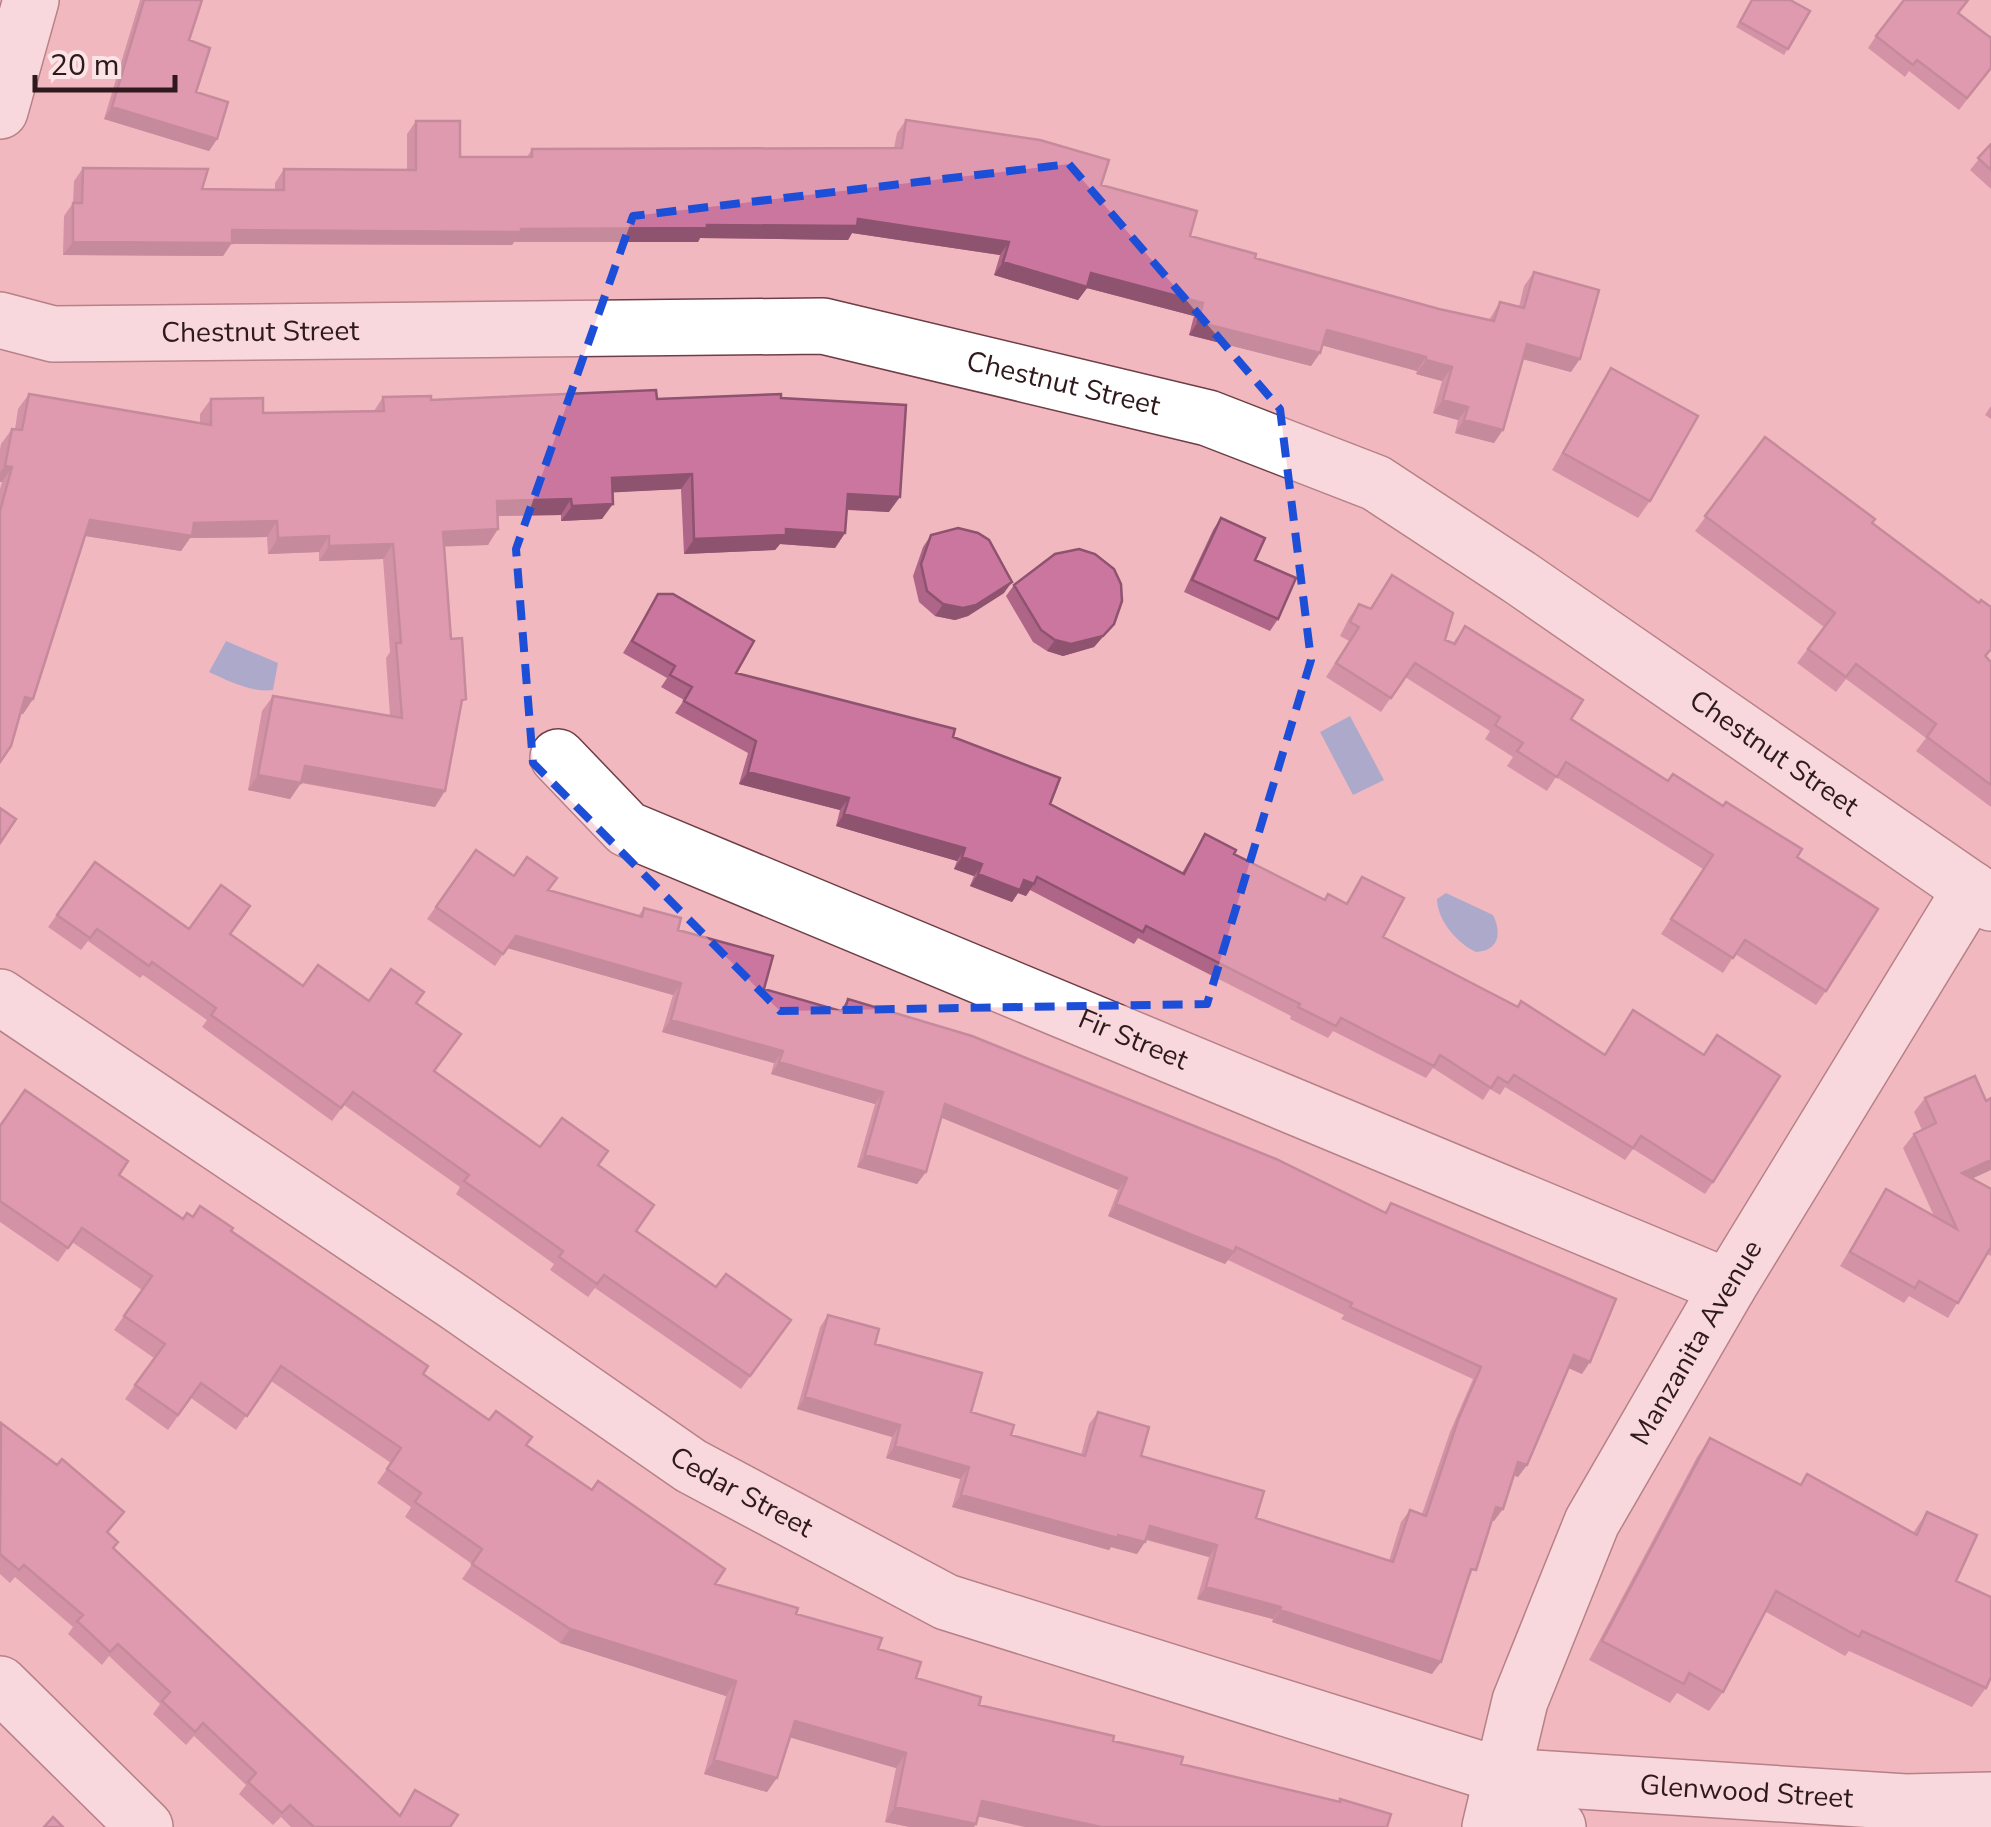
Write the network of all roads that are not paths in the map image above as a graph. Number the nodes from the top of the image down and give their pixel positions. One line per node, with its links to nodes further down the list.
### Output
1 (31, 0): 2 (street)
2 (0, 111)
3 (0, 320): 5 (street, Chestnut Street)
4 (558, 757): 7 (street, Fir Street)
5 (1981, 896): 7 (street, Manzanita Avenue)
6 (0, 997): 10 (street, Cedar Street)
7 (1728, 1287): 10 (street, Manzanita Avenue)
8 (0, 1684): 12 (street)
9 (1991, 1800): 11 (street, Glenwood Street)
10 (1496, 1802): 11 (street, Glenwood Street); 13 (street, Cedar Street)
11 (1709, 1808)
12 (146, 1827)
13 (1558, 1827)

